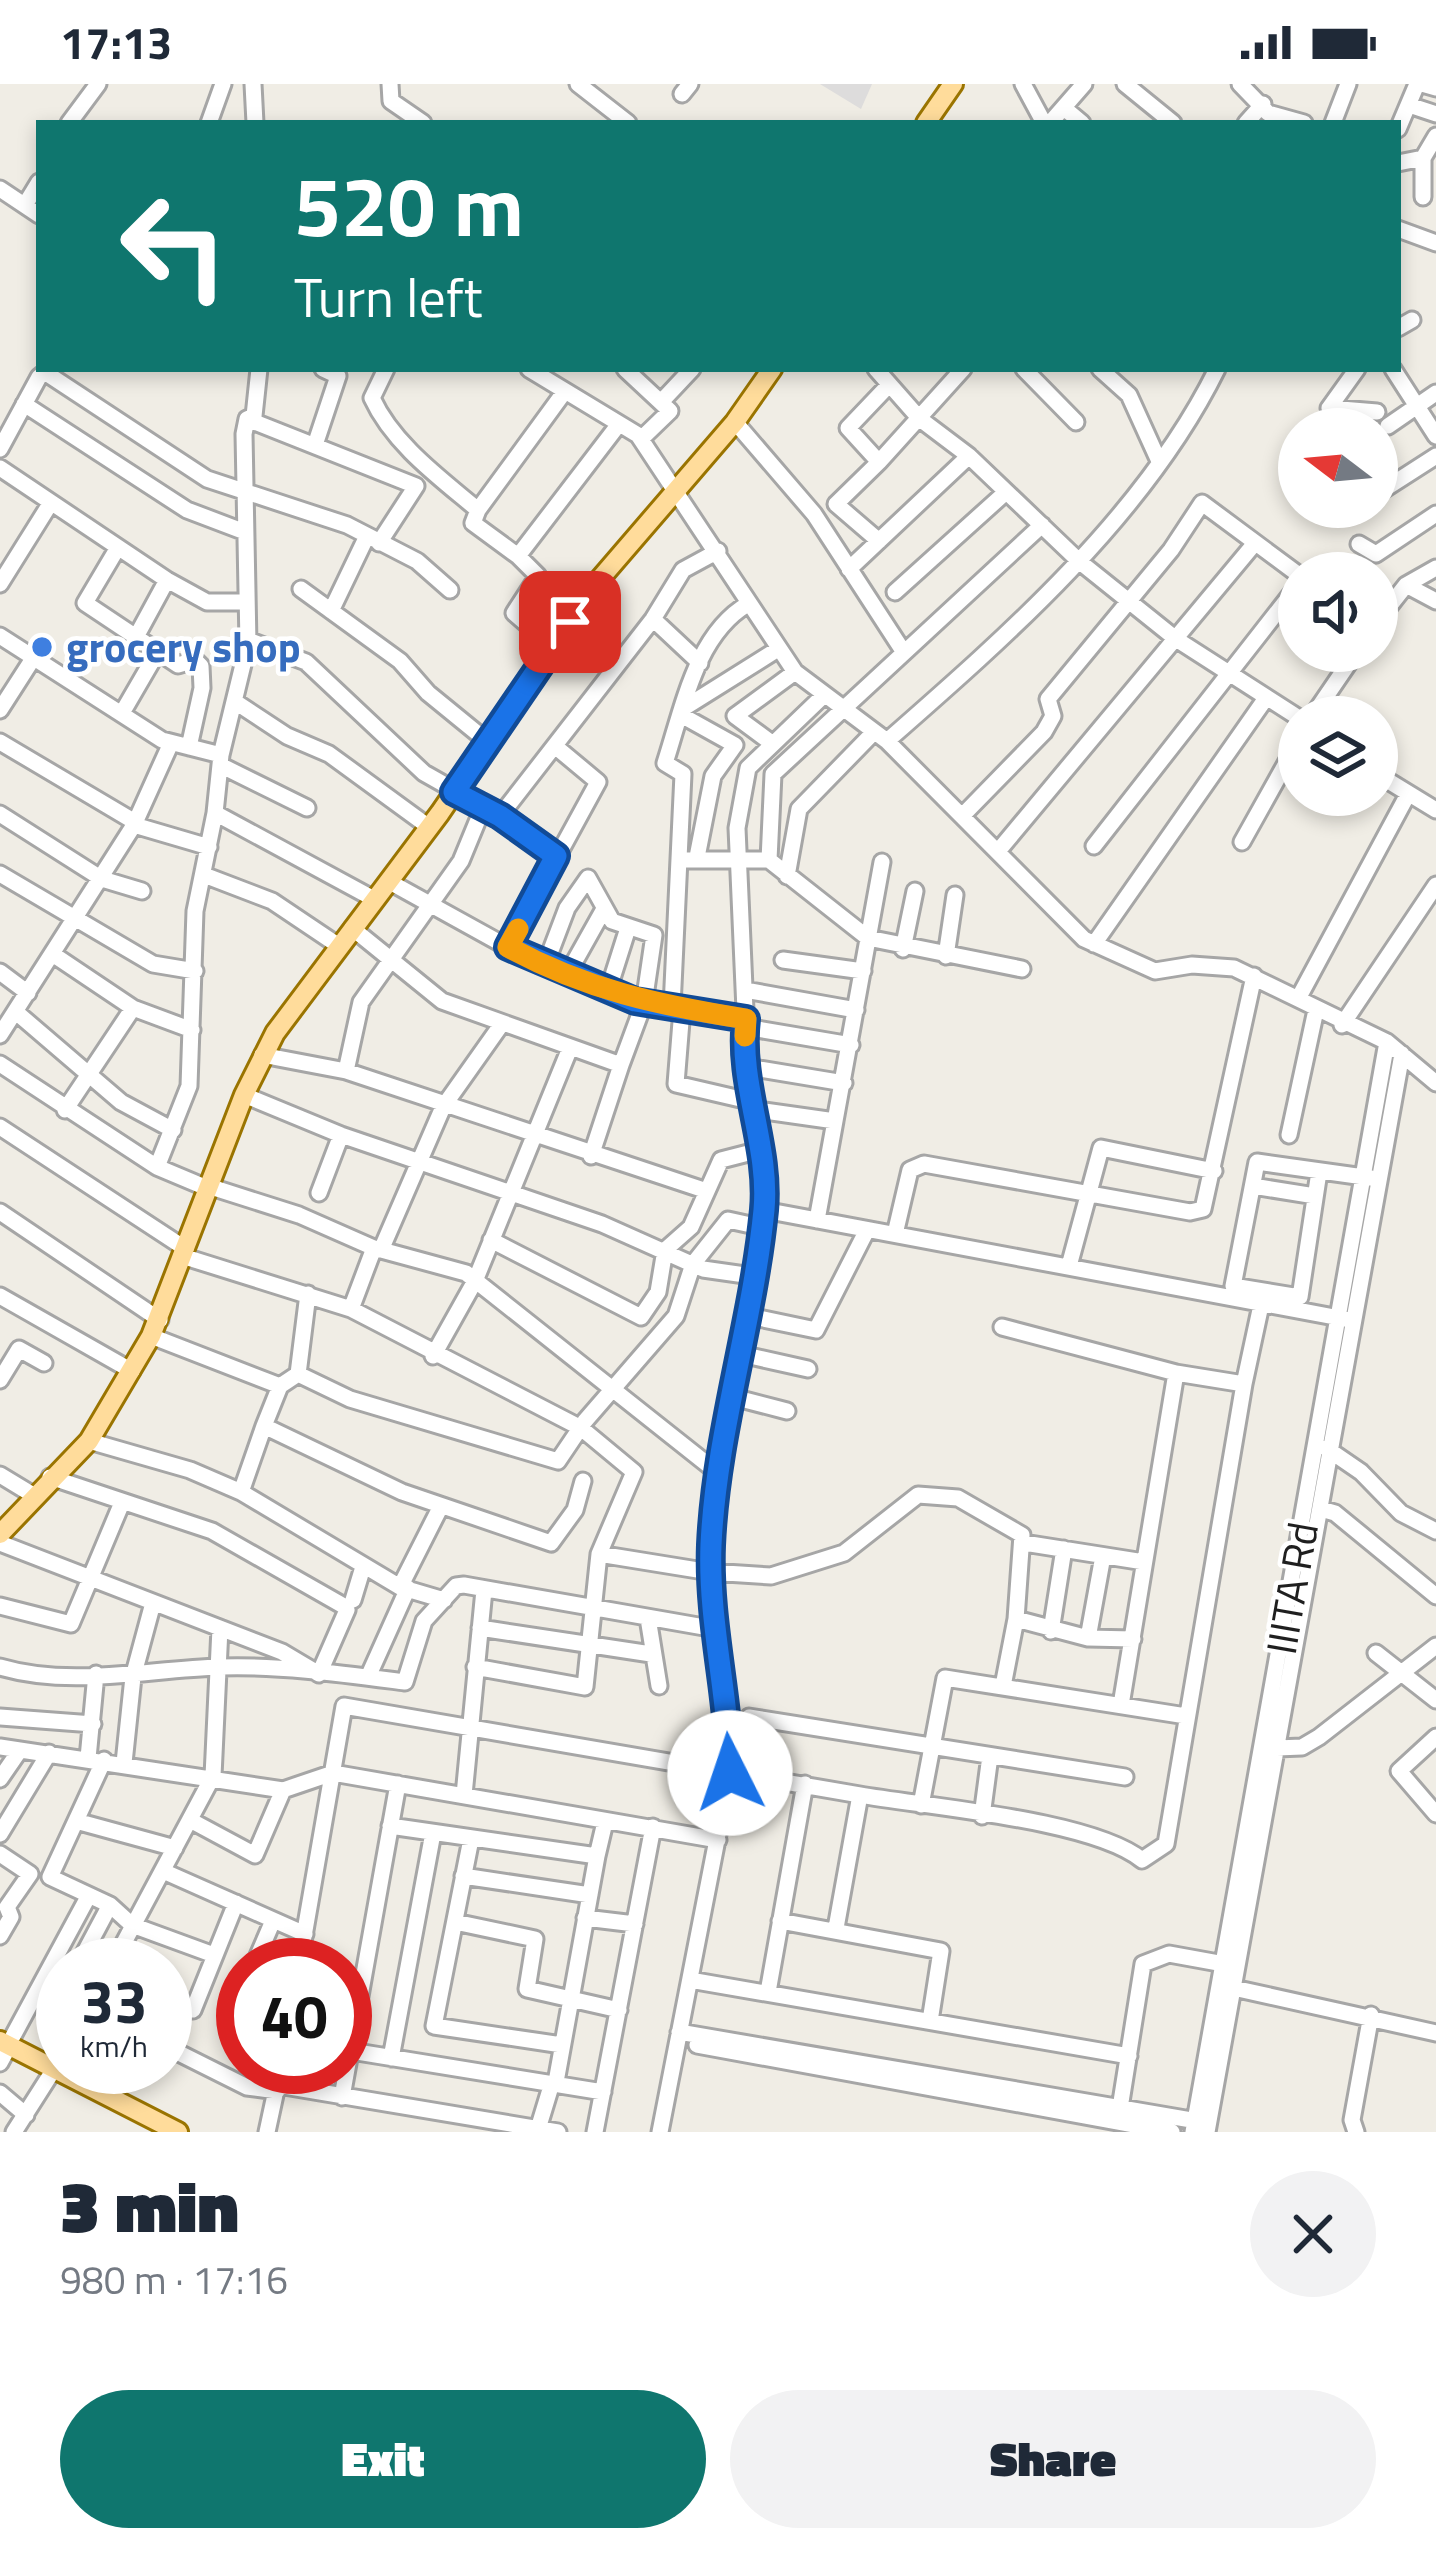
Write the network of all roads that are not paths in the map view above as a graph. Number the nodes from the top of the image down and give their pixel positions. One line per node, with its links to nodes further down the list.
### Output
1 (98, 84): 19 (street)
2 (223, 84): 20 (street)
3 (253, 84): 18 (street)
4 (390, 84): 21 (street)
5 (578, 84): 22 (street)
6 (953, 84): 23 (main road)
7 (1023, 84): 24 (street)
8 (1084, 84): 16 (street)
9 (1125, 84): 27 (street)
10 (1240, 84): 14 (street)
11 (1347, 84): 30 (street)
12 (1419, 84): 13 (street); 15 (street)
13 (1436, 88)
14 (1263, 104): 28 (street); 29 (street)
15 (1409, 105): 17 (street); 31 (street)
16 (1064, 108): 25 (street); 26 (street)
17 (1436, 114)
18 (255, 118)
19 (71, 120)
20 (210, 120)
21 (419, 120)
22 (624, 120)
23 (928, 120)
24 (1045, 120)
25 (1050, 120)
26 (1078, 120)
27 (1169, 120)
28 (1249, 120)
29 (1293, 120)
30 (1334, 120)
31 (1401, 122)
32 (1436, 136): 33 (street)
33 (1424, 158): 34 (street); 36 (street)
34 (1401, 162)
35 (0, 189): 37 (street)
36 (1423, 197)
37 (32, 210)
38 (1401, 230): 39 (street)
39 (1436, 243)
40 (47, 372): 60 (street)
41 (49, 372): 78 (street)
42 (259, 372): 63 (street)
43 (329, 372): 69 (street)
44 (385, 372): 82 (street)
45 (534, 372): 57 (street)
46 (628, 372): 59 (street)
47 (689, 372): 59 (street)
48 (770, 372): 64 (main road)
49 (878, 372): 56 (street)
50 (960, 372): 62 (street)
51 (1027, 372): 65 (street)
52 (1103, 372): 73 (street)
53 (1216, 372): 73 (street)
54 (1355, 372): 61 (street)
55 (1395, 372): 61 (street)
56 (887, 387): 62 (street); 74 (street)
57 (565, 391): 66 (street); 82 (street)
58 (1436, 393): 61 (street)
59 (661, 402): 68 (street)
60 (24, 404): 70 (street); 86 (street)
61 (1415, 407): 67 (street)
62 (920, 418): 71 (street); 74 (street)
63 (247, 419): 69 (street); 78 (street)
64 (735, 422): 77 (main road); 84 (street)
65 (1076, 422)
66 (619, 424): 68 (street); 93 (street)
67 (1436, 436)
68 (641, 439): 77 (street)
69 (316, 445): 87 (street)
70 (0, 448)
71 (969, 455): 79 (street); 88 (street)
72 (1436, 456): 76 (street)
73 (1158, 459): 94 (street)
74 (879, 462): 80 (street)
75 (0, 468): 81 (street)
76 (1398, 480)
77 (678, 487): 92 (street); 116 (main road)
78 (243, 489): 86 (street); 87 (street)
79 (1006, 492): 85 (street); 103 (street)
80 (836, 504): 84 (street); 88 (street)
81 (50, 505): 91 (street); 99 (street)
82 (478, 509): 93 (street)
83 (1436, 514): 90 (street)
84 (818, 523): 97 (street)
85 (1042, 525): 94 (street); 119 (street)
86 (245, 532): 107 (street)
87 (373, 540): 102 (street); 110 (street)
88 (878, 541): 97 (street)
89 (1255, 543): 95 (street); 105 (street); 114 (street)
90 (1360, 544)
91 (116, 549): 98 (street); 113 (street)
92 (718, 551): 108 (street); 111 (street)
93 (518, 556): 116 (street)
94 (1080, 562): 105 (street); 132 (street)
95 (1278, 562)
96 (1436, 568): 100 (street)
97 (849, 569): 119 (street)
98 (167, 580): 107 (street); 113 (street)
99 (0, 584)
100 (1406, 585): 104 (street); 106 (street)
101 (301, 589): 110 (street)
102 (450, 590)
103 (896, 592)
104 (1398, 595)
105 (1131, 600): 114 (street); 148 (street)
106 (1436, 601)
107 (247, 602): 115 (street)
108 (748, 604): 117 (street); 121 (street)
109 (1278, 607): 123 (street)
110 (331, 611): 134 (street)
111 (653, 619): 121 (street); 137 (street)
112 (0, 636): 120 (street)
113 (136, 637): 118 (street)
114 (1176, 639): 123 (street); 155 (street)
115 (248, 640): 126 (street); 141 (street)
116 (553, 647): 134 (main road)
117 (778, 649): 122 (street); 130 (street)
118 (158, 651): 131 (street); 136 (street)
119 (903, 651): 128 (street)
120 (34, 657): 129 (street); 131 (street)
121 (700, 663): 130 (street)
122 (795, 672): 124 (street); 135 (street)
123 (1228, 673): 125 (street); 153 (street)
124 (822, 697): 128 (street); 135 (street)
125 (1266, 698): 127 (street); 178 (street)
126 (237, 704): 138 (street); 151 (street)
127 (1278, 705)
128 (842, 707): 132 (street); 160 (street)
129 (0, 710)
130 (682, 712): 157 (street); 158 (street)
131 (122, 713): 136 (street)
132 (880, 737): 148 (street); 164 (street)
133 (0, 742): 150 (street)
134 (488, 742): 141 (main road)
135 (773, 744): 159 (street)
136 (180, 745): 138 (street); 150 (street)
137 (556, 747): 149 (street); 156 (street)
138 (220, 760): 143 (street); 146 (street)
139 (1278, 778): 152 (street)
140 (1398, 789): 142 (street)
141 (454, 792): 144 (street); 151 (main road)
142 (1407, 796): 145 (street); 196 (street)
143 (307, 808)
144 (482, 810): 149 (street); 172 (street)
145 (1436, 810)
146 (215, 813): 154 (street); 171 (street)
147 (0, 814): 165 (street)
148 (964, 814): 155 (street)
149 (500, 816): 156 (street)
150 (134, 824): 154 (street); 165 (street)
151 (430, 826): 166 (main road)
152 (1242, 842)
153 (1094, 846)
154 (209, 848): 163 (street)
155 (999, 850): 178 (street)
156 (556, 856): 180 (street)
157 (697, 857): 158 (street); 159 (street)
158 (679, 860): 199 (street)
159 (739, 860): 160 (street); 193 (street)
160 (769, 860): 164 (street)
161 (882, 862): 177 (street)
162 (0, 874): 174 (street)
163 (203, 875): 179 (street); 188 (street)
164 (788, 876): 177 (street)
165 (102, 879): 168 (street); 174 (street)
166 (388, 881): 171 (main road); 172 (street)
167 (1436, 885): 205 (street)
168 (142, 891)
169 (915, 891): 181 (street)
170 (955, 895): 183 (street)
171 (374, 899): 175 (main road)
172 (431, 905): 180 (street); 184 (street)
173 (604, 909): 176 (street); 186 (street); 191 (street)
174 (77, 917): 182 (street); 188 (street)
175 (352, 928): 179 (main road); 184 (street)
176 (628, 928): 194 (street); 197 (street)
177 (868, 938): 181 (street); 189 (street)
178 (1094, 944): 192 (street)
179 (339, 946): 212 (main road)
180 (508, 947): 186 (street)
181 (902, 949): 183 (street)
182 (54, 955): 195 (street); 198 (street)
183 (946, 956): 187 (street)
184 (393, 958): 204 (street); 217 (street)
185 (783, 960): 189 (street)
186 (544, 966): 191 (street)
187 (1022, 969)
188 (195, 971): 206 (street)
189 (863, 971): 200 (street)
190 (0, 972): 195 (street)
191 (567, 975): 194 (street)
192 (1254, 976): 196 (street); 234 (street)
193 (745, 990): 200 (street); 203 (street)
194 (608, 991): 197 (street)
195 (28, 993): 202 (street)
196 (1299, 997): 201 (street)
197 (644, 1003): 199 (street); 214 (street)
198 (133, 1007): 206 (street); 216 (street)
199 (677, 1008): 203 (street); 221 (street)
200 (856, 1010): 209 (street)
201 (1316, 1010): 205 (street); 228 (street)
202 (16, 1012): 207 (street); 216 (street)
203 (746, 1023): 209 (street); 215 (street)
204 (501, 1025): 210 (street); 222 (street)
205 (1342, 1025): 208 (street)
206 (192, 1030): 226 (street)
207 (0, 1035)
208 (1387, 1042): 211 (street); 237 (street, IIITA Rd)
209 (851, 1045): 218 (street)
210 (570, 1048): 214 (street); 229 (street)
211 (1402, 1054): 219 (street); 236 (street, IIITA Rd)
212 (262, 1055): 217 (street); 220 (main road)
213 (0, 1064): 223 (street)
214 (621, 1065): 231 (street)
215 (747, 1067): 218 (street); 221 (street)
216 (92, 1071): 223 (street); 226 (street)
217 (346, 1071): 222 (street)
218 (844, 1083): 224 (street)
219 (1436, 1084)
220 (244, 1095): 227 (street); 239 (main road)
221 (750, 1105): 224 (street); 230 (street)
222 (443, 1108): 229 (street); 232 (street)
223 (65, 1110): 233 (street)
224 (835, 1120): 247 (street)
225 (0, 1127): 253 (street)
226 (173, 1130): 233 (street)
227 (341, 1135): 232 (street); 243 (street)
228 (1289, 1135)
229 (531, 1137): 231 (street); 241 (street)
230 (760, 1150): 242 (street); 246 (street)
231 (590, 1156): 242 (street)
232 (416, 1160): 241 (street); 251 (street)
233 (157, 1166): 239 (street)
234 (1214, 1171): 240 (street); 240 (street)
235 (1319, 1172): 237 (street); 238 (street); 244 (street)
236 (1380, 1176): 237 (street); 263 (street, IIITA Rd)
237 (1362, 1180): 263 (street, IIITA Rd)
238 (1253, 1186): 244 (street); 244 (street)
239 (208, 1187): 251 (street); 253 (main road)
240 (1090, 1190): 249 (street); 255 (street)
241 (509, 1191): 250 (street); 252 (street)
242 (707, 1191): 252 (street)
243 (320, 1193)
244 (1316, 1196)
245 (0, 1212): 265 (street)
246 (762, 1219): 247 (street); 254 (street); 256 (street)
247 (817, 1220): 248 (street)
248 (867, 1230): 249 (street); 262 (street)
249 (895, 1234): 255 (street)
250 (491, 1240): 252 (street); 257 (street)
251 (378, 1249): 257 (street); 261 (street)
252 (665, 1250): 254 (street)
253 (184, 1252): 258 (street); 265 (main road)
254 (693, 1264): 256 (street); 276 (street)
255 (1069, 1266): 260 (street)
256 (752, 1276): 262 (street)
257 (475, 1281): 267 (street); 276 (street)
258 (308, 1294): 261 (street); 272 (street)
259 (0, 1296): 270 (street)
260 (1261, 1305): 263 (street); 274 (street)
261 (351, 1309): 267 (street)
262 (749, 1316): 266 (street)
263 (1347, 1319): 282 (street, IIITA Rd)
264 (1002, 1327): 271 (street)
265 (155, 1328): 270 (main road); 275 (street)
266 (741, 1354): 269 (street); 277 (street)
267 (433, 1356): 280 (street)
268 (44, 1363): 273 (street)
269 (808, 1370)
270 (132, 1371): 281 (main road)
271 (1176, 1373): 274 (street); 300 (street)
272 (298, 1374): 275 (street); 280 (street)
273 (0, 1380)
274 (1244, 1384): 336 (street)
275 (280, 1386): 279 (street)
276 (612, 1388): 280 (street); 283 (street)
277 (733, 1397): 278 (street); 283 (street)
278 (787, 1411)
279 (264, 1426): 287 (street); 290 (street)
280 (580, 1428): 298 (street)
281 (89, 1441): 285 (main road); 287 (street)
282 (1324, 1448): 291 (street, IIITA Rd); 292 (street); 297 (street, IIITA Rd)
283 (717, 1472): 302 (street)
284 (0, 1474): 288 (street)
285 (50, 1477): 288 (main road); 289 (street)
286 (584, 1481): 290 (street)
287 (241, 1492): 301 (street)
288 (33, 1495): 293 (main road)
289 (121, 1505): 303 (street); 329 (street)
290 (441, 1506): 304 (street)
291 (1321, 1509): 297 (street, IIITA Rd); 306 (street)
292 (1436, 1532)
293 (0, 1534)
294 (1024, 1543): 296 (street); 302 (street); 313 (street)
295 (0, 1544): 303 (street)
296 (1064, 1550): 299 (street); 317 (street)
297 (1306, 1552): 344 (street, IIITA Rd); 397 (street, IIITA Rd)
298 (599, 1554): 302 (street); 311 (street)
299 (1103, 1556): 300 (street); 318 (street)
300 (1144, 1562): 319 (street)
301 (362, 1567): 304 (street); 307 (street)
302 (710, 1573): 351 (street)
303 (90, 1576): 309 (street); 310 (street)
304 (404, 1587): 308 (street); 331 (street)
305 (484, 1590): 308 (street); 311 (street); 316 (street)
306 (1436, 1596)
307 (352, 1600)
308 (444, 1600): 331 (street)
309 (153, 1604): 315 (street); 330 (street)
310 (0, 1606)
311 (593, 1610): 312 (street); 321 (street)
312 (648, 1618): 314 (street); 323 (street)
313 (1016, 1619): 317 (street); 333 (street)
314 (704, 1627)
315 (220, 1628): 325 (street); 329 (street)
316 (480, 1628): 321 (street); 326 (street)
317 (1051, 1631): 318 (street)
318 (1088, 1638): 319 (street)
319 (1133, 1639): 335 (street)
320 (1436, 1646): 327 (street)
321 (589, 1648): 323 (street); 326 (street)
322 (1376, 1653): 327 (street)
323 (651, 1654): 332 (street)
324 (0, 1667): 328 (street)
325 (215, 1667): 329 (street); 330 (street); 352 (street)
326 (475, 1667): 340 (street)
327 (1404, 1673): 334 (street); 344 (street)
328 (96, 1674): 330 (street); 339 (street)
329 (319, 1674): 331 (street)
330 (133, 1677): 349 (street)
331 (368, 1677)
332 (658, 1686)
333 (1003, 1686): 335 (street); 342 (street)
334 (1436, 1700)
335 (1120, 1705): 336 (street)
336 (1186, 1716): 362 (street)
337 (0, 1717): 339 (street)
338 (748, 1718): 342 (street)
339 (93, 1724): 348 (street)
340 (468, 1728): 350 (street); 351 (street); 358 (street)
341 (1436, 1737): 361 (street)
342 (931, 1746): 347 (street); 360 (street)
343 (0, 1748): 345 (street)
344 (1277, 1748): 399 (street, IIITA Rd)
345 (20, 1750): 346 (street); 354 (street)
346 (49, 1753): 348 (street); 369 (street)
347 (990, 1756): 353 (street); 362 (street)
348 (96, 1759): 349 (street); 364 (street)
349 (124, 1763): 352 (street)
350 (332, 1773): 355 (street); 357 (street); 388 (street)
351 (730, 1773): 356 (street); 371 (street)
352 (213, 1776): 357 (street); 363 (street)
353 (1125, 1777)
354 (0, 1779)
355 (398, 1784): 358 (street); 366 (street)
356 (805, 1784): 359 (street); 382 (street)
357 (283, 1790): 363 (street)
358 (464, 1795): 365 (street)
359 (860, 1796): 360 (street); 387 (street)
360 (922, 1805): 362 (street)
361 (1436, 1814)
362 (982, 1816)
363 (190, 1820): 372 (street)
364 (76, 1821): 372 (street); 378 (street)
365 (605, 1822): 367 (street); 374 (street)
366 (390, 1826): 368 (street); 395 (street)
367 (653, 1827): 371 (street); 385 (street)
368 (433, 1833): 370 (street); 414 (street)
369 (0, 1834)
370 (470, 1839): 374 (street); 376 (street)
371 (718, 1840): 398 (street)
372 (175, 1848): 375 (street)
373 (0, 1854): 389 (street)
374 (597, 1856): 377 (street)
375 (163, 1871): 379 (street); 386 (street)
376 (463, 1876): 377 (street); 383 (street)
377 (590, 1895): 381 (street)
378 (88, 1897): 380 (street); 390 (street)
379 (236, 1904): 384 (street); 396 (street)
380 (110, 1905): 386 (street); 391 (street)
381 (585, 1918): 385 (street); 402 (street)
382 (780, 1921): 387 (street); 400 (street)
383 (454, 1922): 402 (street); 409 (street)
384 (272, 1923): 388 (street); 393 (street)
385 (635, 1924): 404 (street)
386 (133, 1925): 392 (street); 396 (street)
387 (836, 1928): 406 (street)
388 (304, 1934): 394 (street)
389 (0, 1936)
390 (67, 1938)
391 (92, 1938)
392 (126, 1938)
393 (266, 1938)
394 (303, 1938)
395 (370, 1938)
396 (214, 1955): 403 (street)
397 (1224, 1964): 399 (street, IIITA Rd); 412 (street)
398 (690, 1980): 400 (street); 408 (street)
399 (1227, 1986): 405 (street); 429 (street, IIITA Rd)
400 (768, 1992): 406 (street)
401 (36, 1996): 410 (street)
402 (571, 2000): 404 (street); 409 (street)
403 (192, 2010)
404 (619, 2010): 416 (street)
405 (1371, 2015): 407 (street); 439 (street)
406 (930, 2021): 412 (street)
407 (1436, 2033)
408 (678, 2037): 425 (street); 437 (street); 438 (street)
409 (562, 2045): 415 (street)
410 (4, 2046): 413 (main road)
411 (372, 2055): 414 (street)
412 (1129, 2056): 425 (street)
413 (36, 2057)
414 (392, 2058): 415 (street)
415 (554, 2082): 416 (street); 430 (street)
416 (603, 2092): 436 (street)
417 (0, 2093): 426 (street)
418 (40, 2094): 426 (street)
419 (104, 2094): 427 (main road)
420 (120, 2094): 433 (main road)
421 (275, 2094): 434 (street)
422 (330, 2094): 424 (street)
423 (343, 2094): 424 (street)
424 (342, 2097): 428 (street)
425 (1120, 2108): 429 (street)
426 (26, 2115): 431 (street)
427 (155, 2127): 432 (main road)
428 (500, 2127): 430 (street)
429 (1201, 2127)
430 (538, 2129): 435 (street)
431 (14, 2132)
432 (178, 2132)
433 (199, 2132)
434 (267, 2132)
435 (558, 2132)
436 (595, 2132)
437 (660, 2132)
438 (1172, 2132)
439 (1356, 2132)

